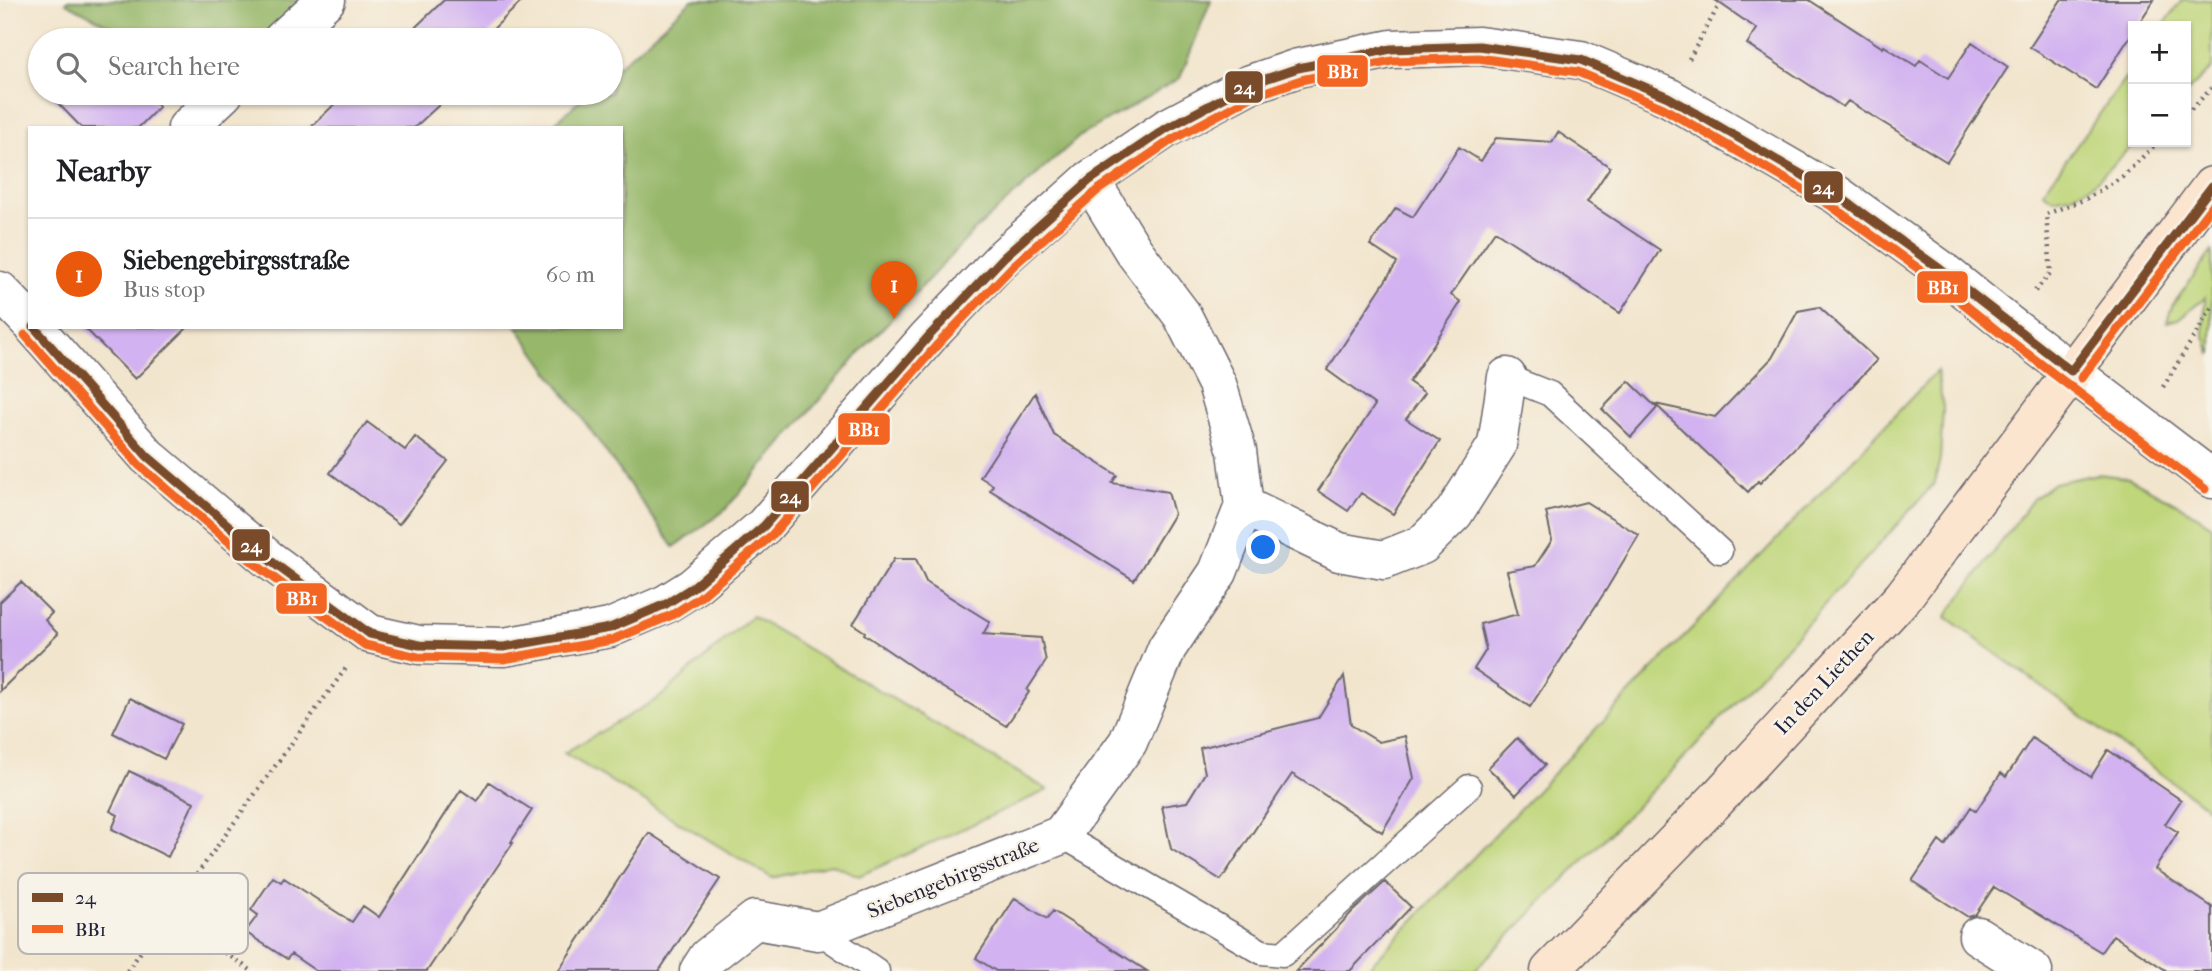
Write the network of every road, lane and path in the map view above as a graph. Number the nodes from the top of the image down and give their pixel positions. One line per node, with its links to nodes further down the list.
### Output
1 (326, 0): 3 (street)
2 (1722, 0): 5 (path)
3 (295, 28)
4 (2212, 88): 7 (path)
5 (1668, 96): 10 (street); 13 (street)
6 (211, 105): 8 (street)
7 (2191, 109)
8 (189, 126)
9 (2153, 147): 13 (path)
10 (1090, 180): 19 (street, Siebengebirgsstraße); 21 (street)
11 (2212, 187): 15 (street, In den Liethen)
12 (2212, 307): 17 (path)
13 (2007, 323): 15 (street)
14 (36, 329): 21 (street)
15 (2071, 371): 17 (street); 33 (street, In den Liethen)
16 (1507, 377): 19 (street); 20 (lane)
17 (2139, 425): 18 (street)
18 (2212, 479)
19 (1244, 506): 23 (street, Siebengebirgsstraße)
20 (1720, 551)
21 (370, 634): 24 (path)
22 (1469, 787): 23 (lane)
23 (1061, 835): 25 (street, Siebengebirgsstraße)
24 (197, 873)
25 (818, 931): 31 (street); 32 (lane)
26 (1978, 936): 34 (street)
27 (139, 954): 29 (path)
28 (227, 954): 30 (path)
29 (127, 971)
30 (252, 971)
31 (699, 971)
32 (877, 971)
33 (1550, 971)
34 (2033, 971)

